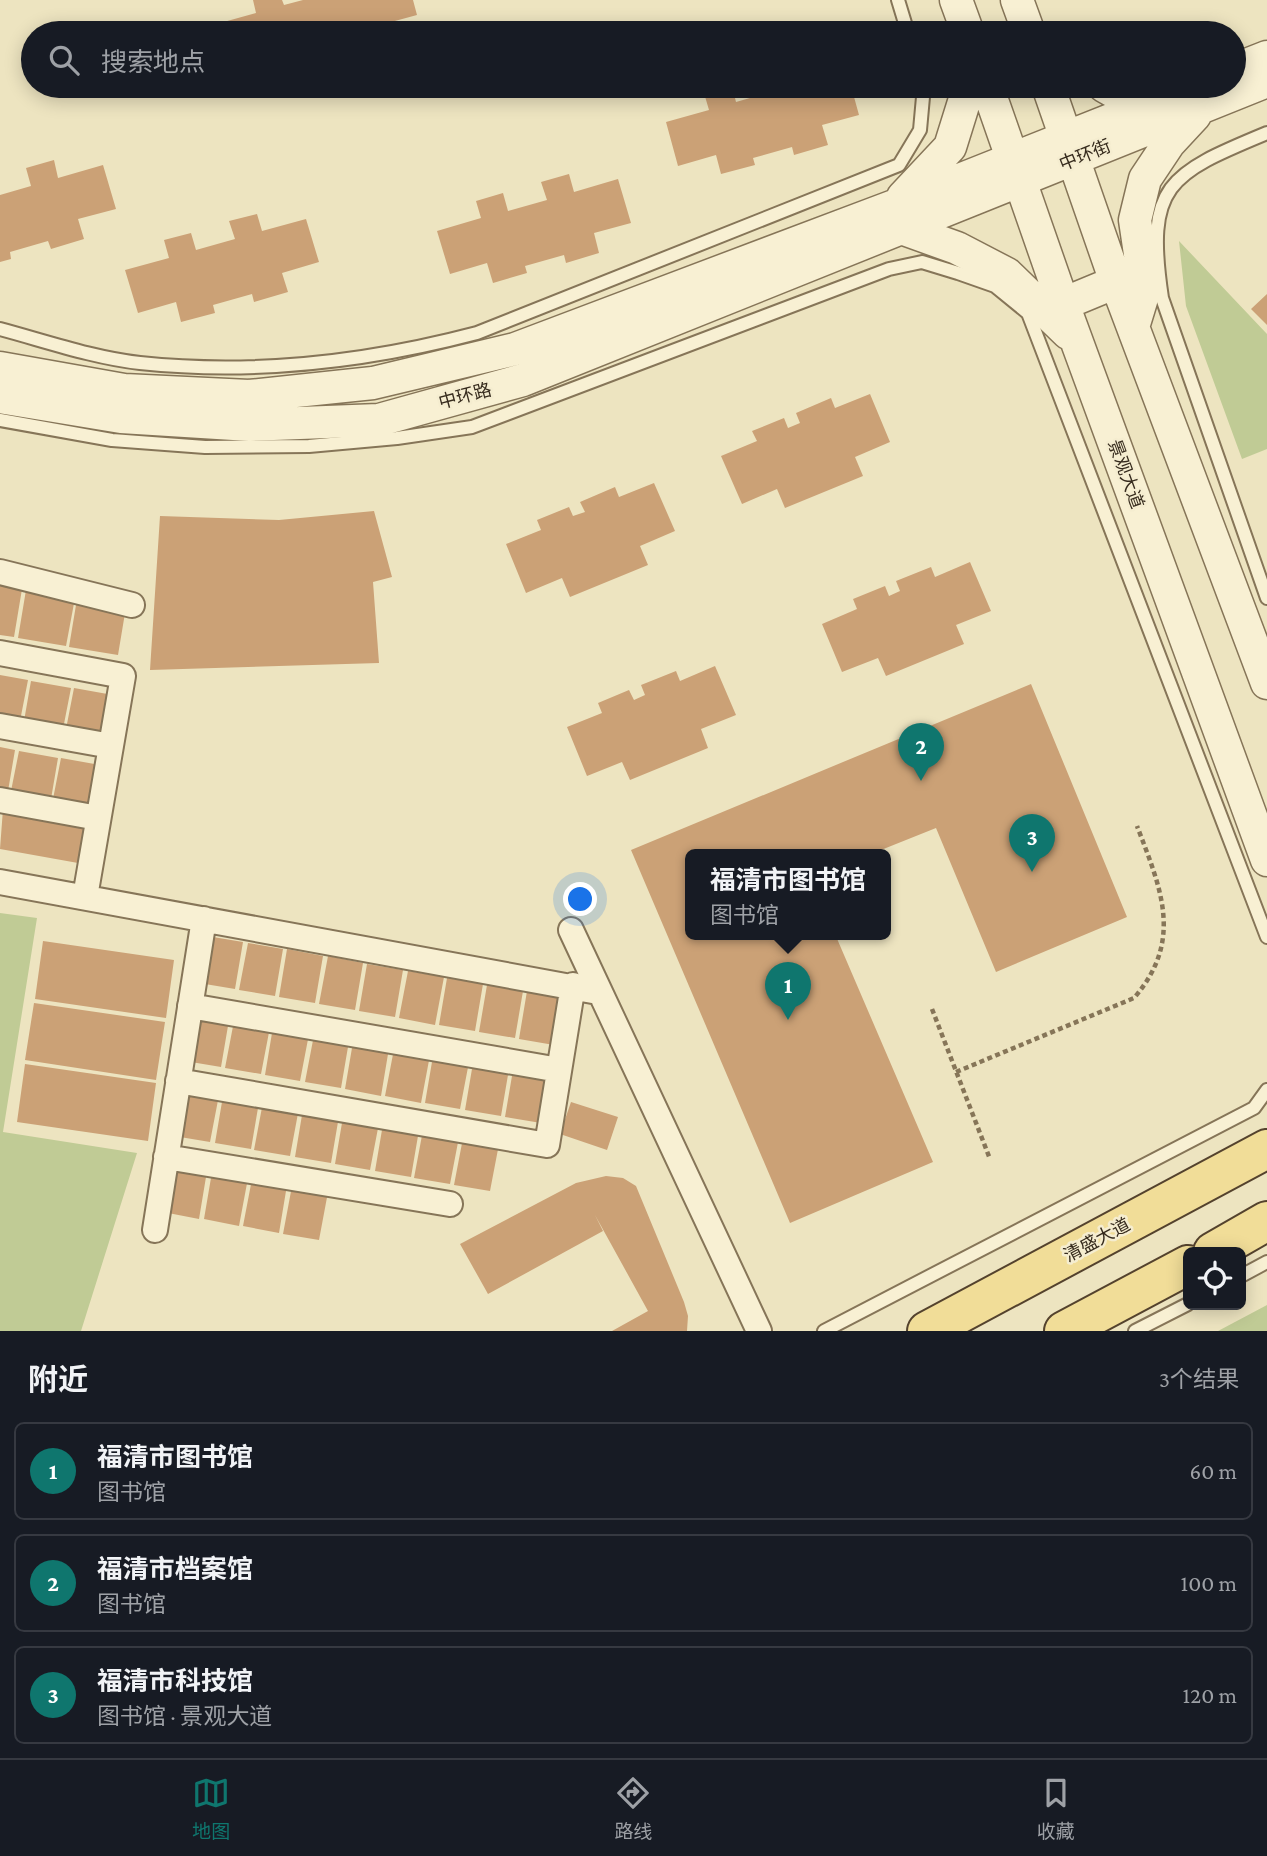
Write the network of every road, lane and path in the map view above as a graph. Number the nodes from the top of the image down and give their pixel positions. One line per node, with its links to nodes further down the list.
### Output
1 (898, 0): 4 (lane)
2 (956, 0): 5 (street)
3 (1017, 0): 6 (street)
4 (904, 21)
5 (964, 21)
6 (1025, 21)
7 (1267, 57): 8 (street)
8 (1246, 65)
9 (1267, 82): 10 (street, 中环街)
10 (1246, 85)
11 (923, 98): 24 (lane)
12 (965, 98): 20 (street)
13 (992, 98): 19 (street, 景观大道)
14 (1052, 98): 18 (street)
15 (1186, 98): 18 (street, 中环街)
16 (1194, 98): 23 (street)
17 (1267, 132): 30 (lane)
18 (1070, 149): 19 (street, 中环街); 21 (street)
19 (1017, 170): 20 (street, 中环街); 22 (street, 景观大道)
20 (899, 217): 25 (street); 26 (street, 中环路); 27 (street, 中环路)
21 (1116, 282): 22 (street); 23 (street)
22 (1063, 304): 25 (street, 景观大道)
23 (1133, 327): 33 (street)
24 (0, 329)
25 (1078, 344): 39 (street, 景观大道)
26 (0, 368)
27 (0, 397)
28 (0, 420): 44 (lane)
29 (0, 572): 31 (street)
30 (1267, 598)
31 (132, 605)
32 (0, 653): 35 (street)
33 (1267, 683)
34 (0, 726): 35 (street)
35 (111, 746): 37 (street)
36 (0, 800): 37 (street)
37 (98, 818): 41 (street)
38 (1137, 826): 50 (path)
39 (1267, 860)
40 (0, 882): 41 (street)
41 (85, 897): 42 (street)
42 (204, 919): 45 (street); 47 (street)
43 (571, 930): 46 (street)
44 (1267, 937)
45 (573, 985): 46 (street); 49 (street)
46 (598, 992): 64 (street)
47 (190, 1006): 49 (street); 51 (street)
48 (932, 1009): 50 (path)
49 (559, 1070): 51 (street)
50 (956, 1072): 55 (path)
51 (178, 1081): 54 (street)
52 (1267, 1090): 65 (lane)
53 (1267, 1149): 66 (main road, 清盛大道)
54 (166, 1157): 56 (street); 58 (street)
55 (990, 1159)
56 (450, 1204)
57 (1267, 1221): 59 (main road)
58 (155, 1230)
59 (1222, 1247)
60 (1267, 1262): 62 (lane)
61 (1183, 1268): 67 (main road)
62 (1246, 1273)
63 (1183, 1307): 68 (lane)
64 (760, 1331)
65 (824, 1331)
66 (927, 1331)
67 (1064, 1331)
68 (1135, 1331)

